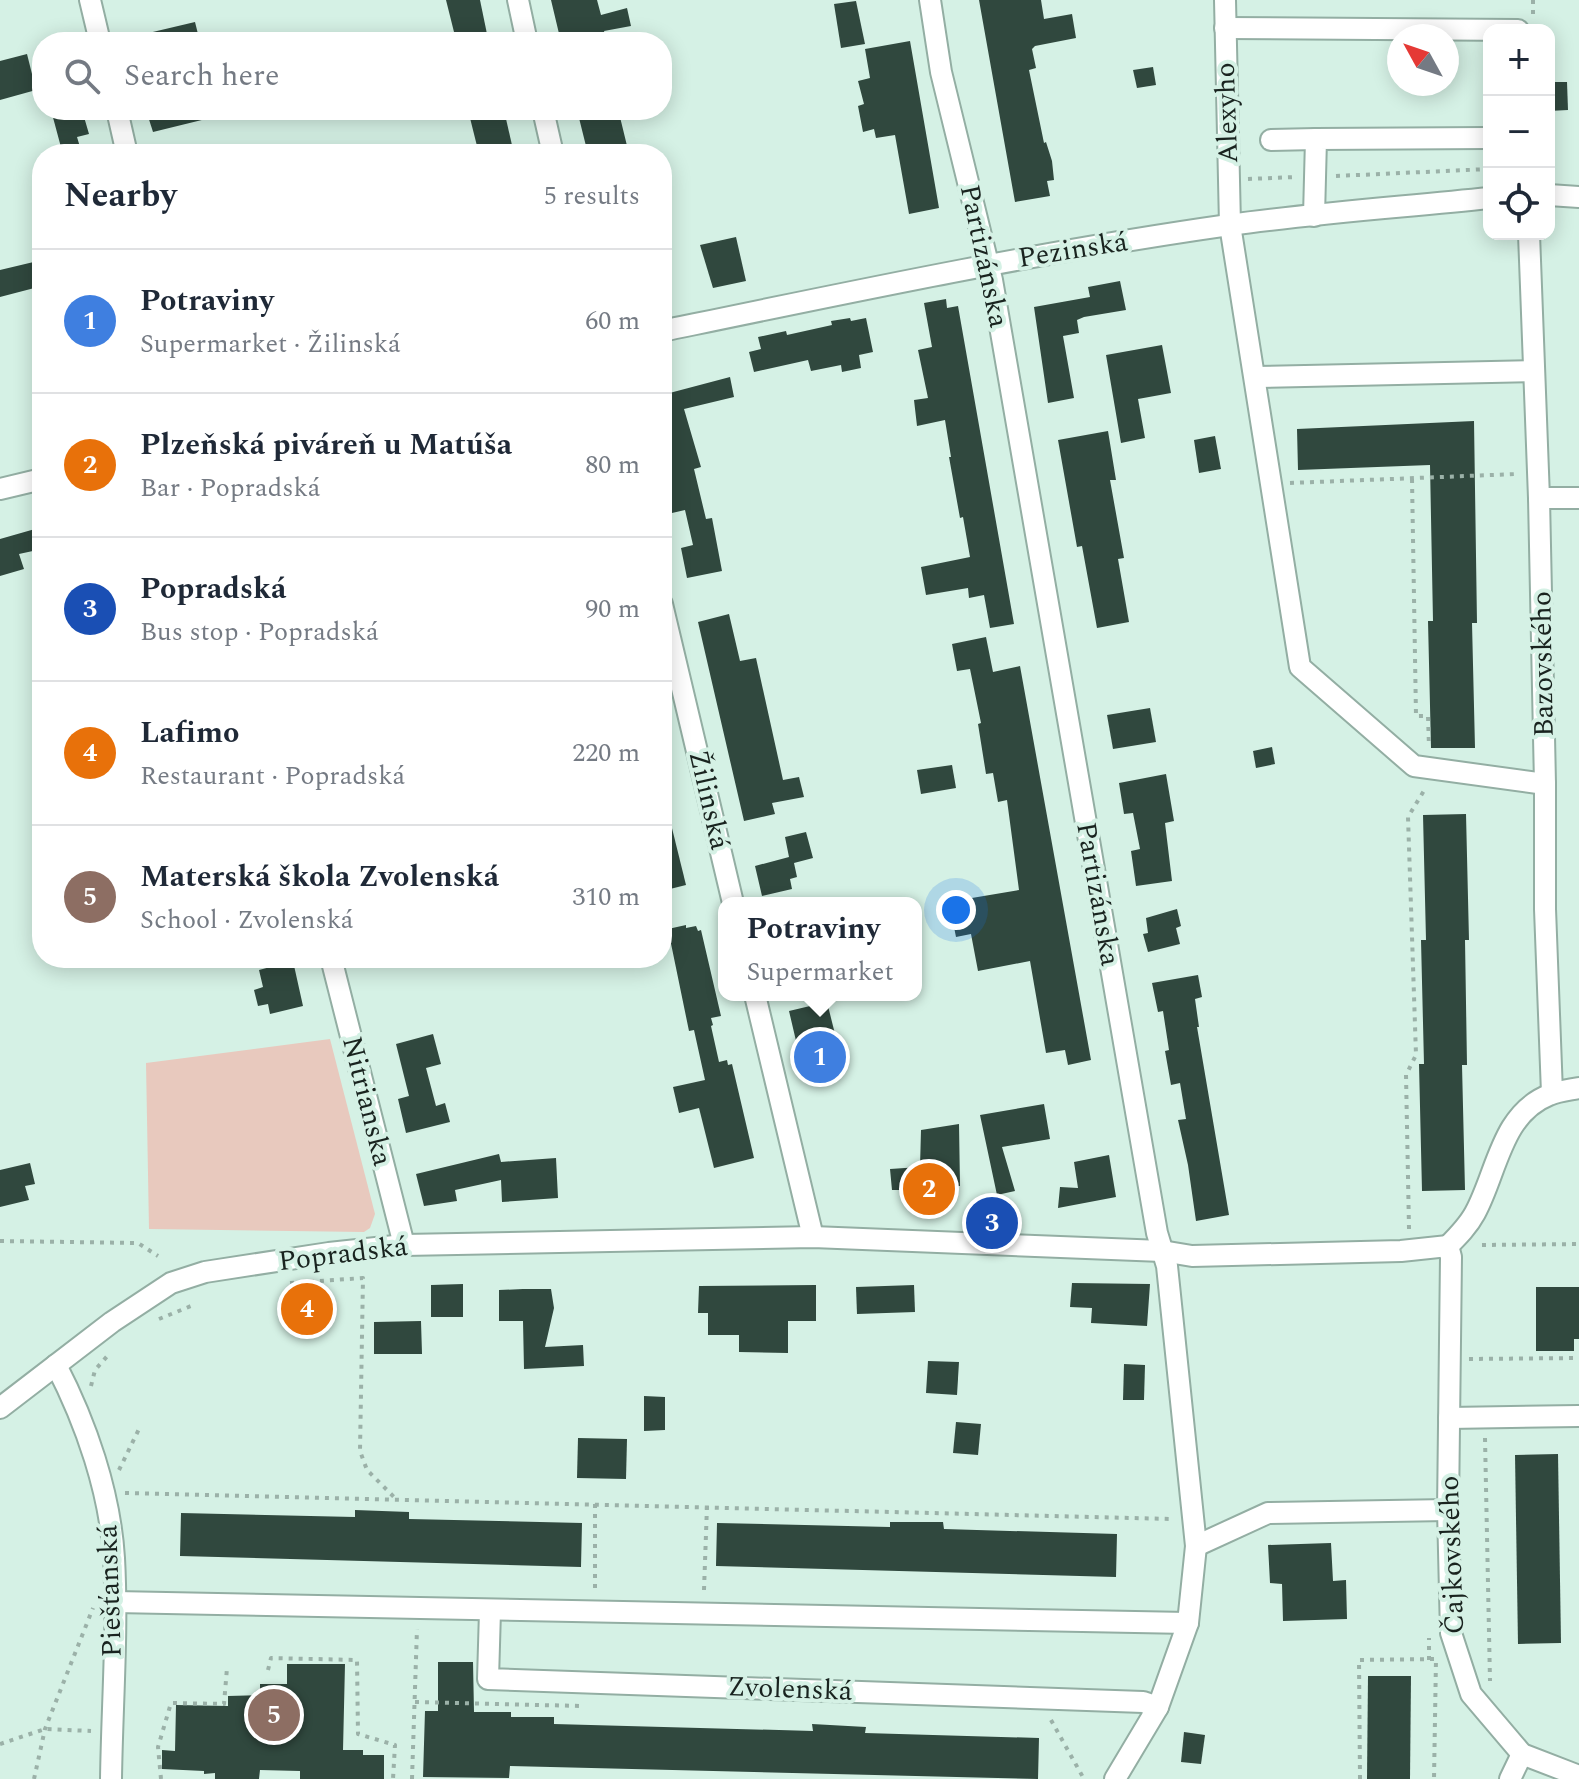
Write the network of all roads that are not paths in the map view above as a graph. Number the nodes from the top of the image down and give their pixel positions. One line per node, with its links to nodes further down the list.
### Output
1 (90, 0): 7 (street)
2 (518, 0): 8 (street)
3 (930, 0): 22 (street, Partizánska)
4 (1225, 0): 5 (street, Alexyho)
5 (1225, 28): 6 (street); 20 (street, Alexyho)
6 (1483, 30)
7 (98, 32)
8 (525, 32)
9 (119, 120): 14 (street)
10 (545, 120): 15 (street)
11 (1483, 138): 12 (street)
12 (1316, 139): 13 (street); 19 (street)
13 (1271, 140)
14 (125, 144)
15 (551, 144)
16 (1555, 195): 17 (street)
17 (1579, 197)
18 (1483, 199): 19 (street, Pezinská)
19 (1314, 216): 20 (street, Pezinská)
20 (1230, 225): 22 (street, Pezinská); 25 (street, Alexyho)
21 (1529, 240): 24 (street, Bazovského)
22 (988, 264): 23 (street, Pezinská); 40 (street, Partizánska)
23 (672, 329)
24 (1534, 371): 25 (street); 28 (street, Bazovského)
25 (1255, 377): 31 (street, Alexyho)
26 (32, 481): 27 (street)
27 (0, 489)
28 (1539, 498): 29 (street); 31 (street, Bazovského)
29 (1579, 498)
30 (672, 646): 32 (street, Žilinská)
31 (1545, 784): 36 (street, Bazovského)
32 (732, 897)
33 (334, 968): 38 (street, Nitrianska)
34 (756, 1001): 37 (street)
35 (1579, 1088): 36 (street)
36 (1552, 1093): 39 (street)
37 (813, 1237): 38 (street, Popradská); 40 (street, Popradská)
38 (404, 1245): 41 (street, Popradská)
39 (1448, 1246): 40 (street, Popradská); 44 (street, Čajkovského)
40 (1162, 1251): 46 (street, Partizánska)
41 (56, 1365): 42 (street, Popradská); 47 (street, Piešťanská)
42 (0, 1408)
43 (1579, 1416): 44 (street)
44 (1449, 1418): 45 (street, Čajkovského)
45 (1448, 1510): 46 (street); 51 (street, Čajkovského)
46 (1196, 1546): 49 (street, Partizánska)
47 (106, 1600): 48 (street); 53 (street, Piešťanská)
48 (490, 1611): 49 (street); 50 (street, Zvolenská)
49 (1188, 1623): 50 (street, Partizánska)
50 (1158, 1707): 54 (street, Partizánska)
51 (1522, 1754): 52 (street, Čajkovského); 55 (street)
52 (1579, 1776)
53 (111, 1779)
54 (1115, 1779)
55 (1510, 1779)

